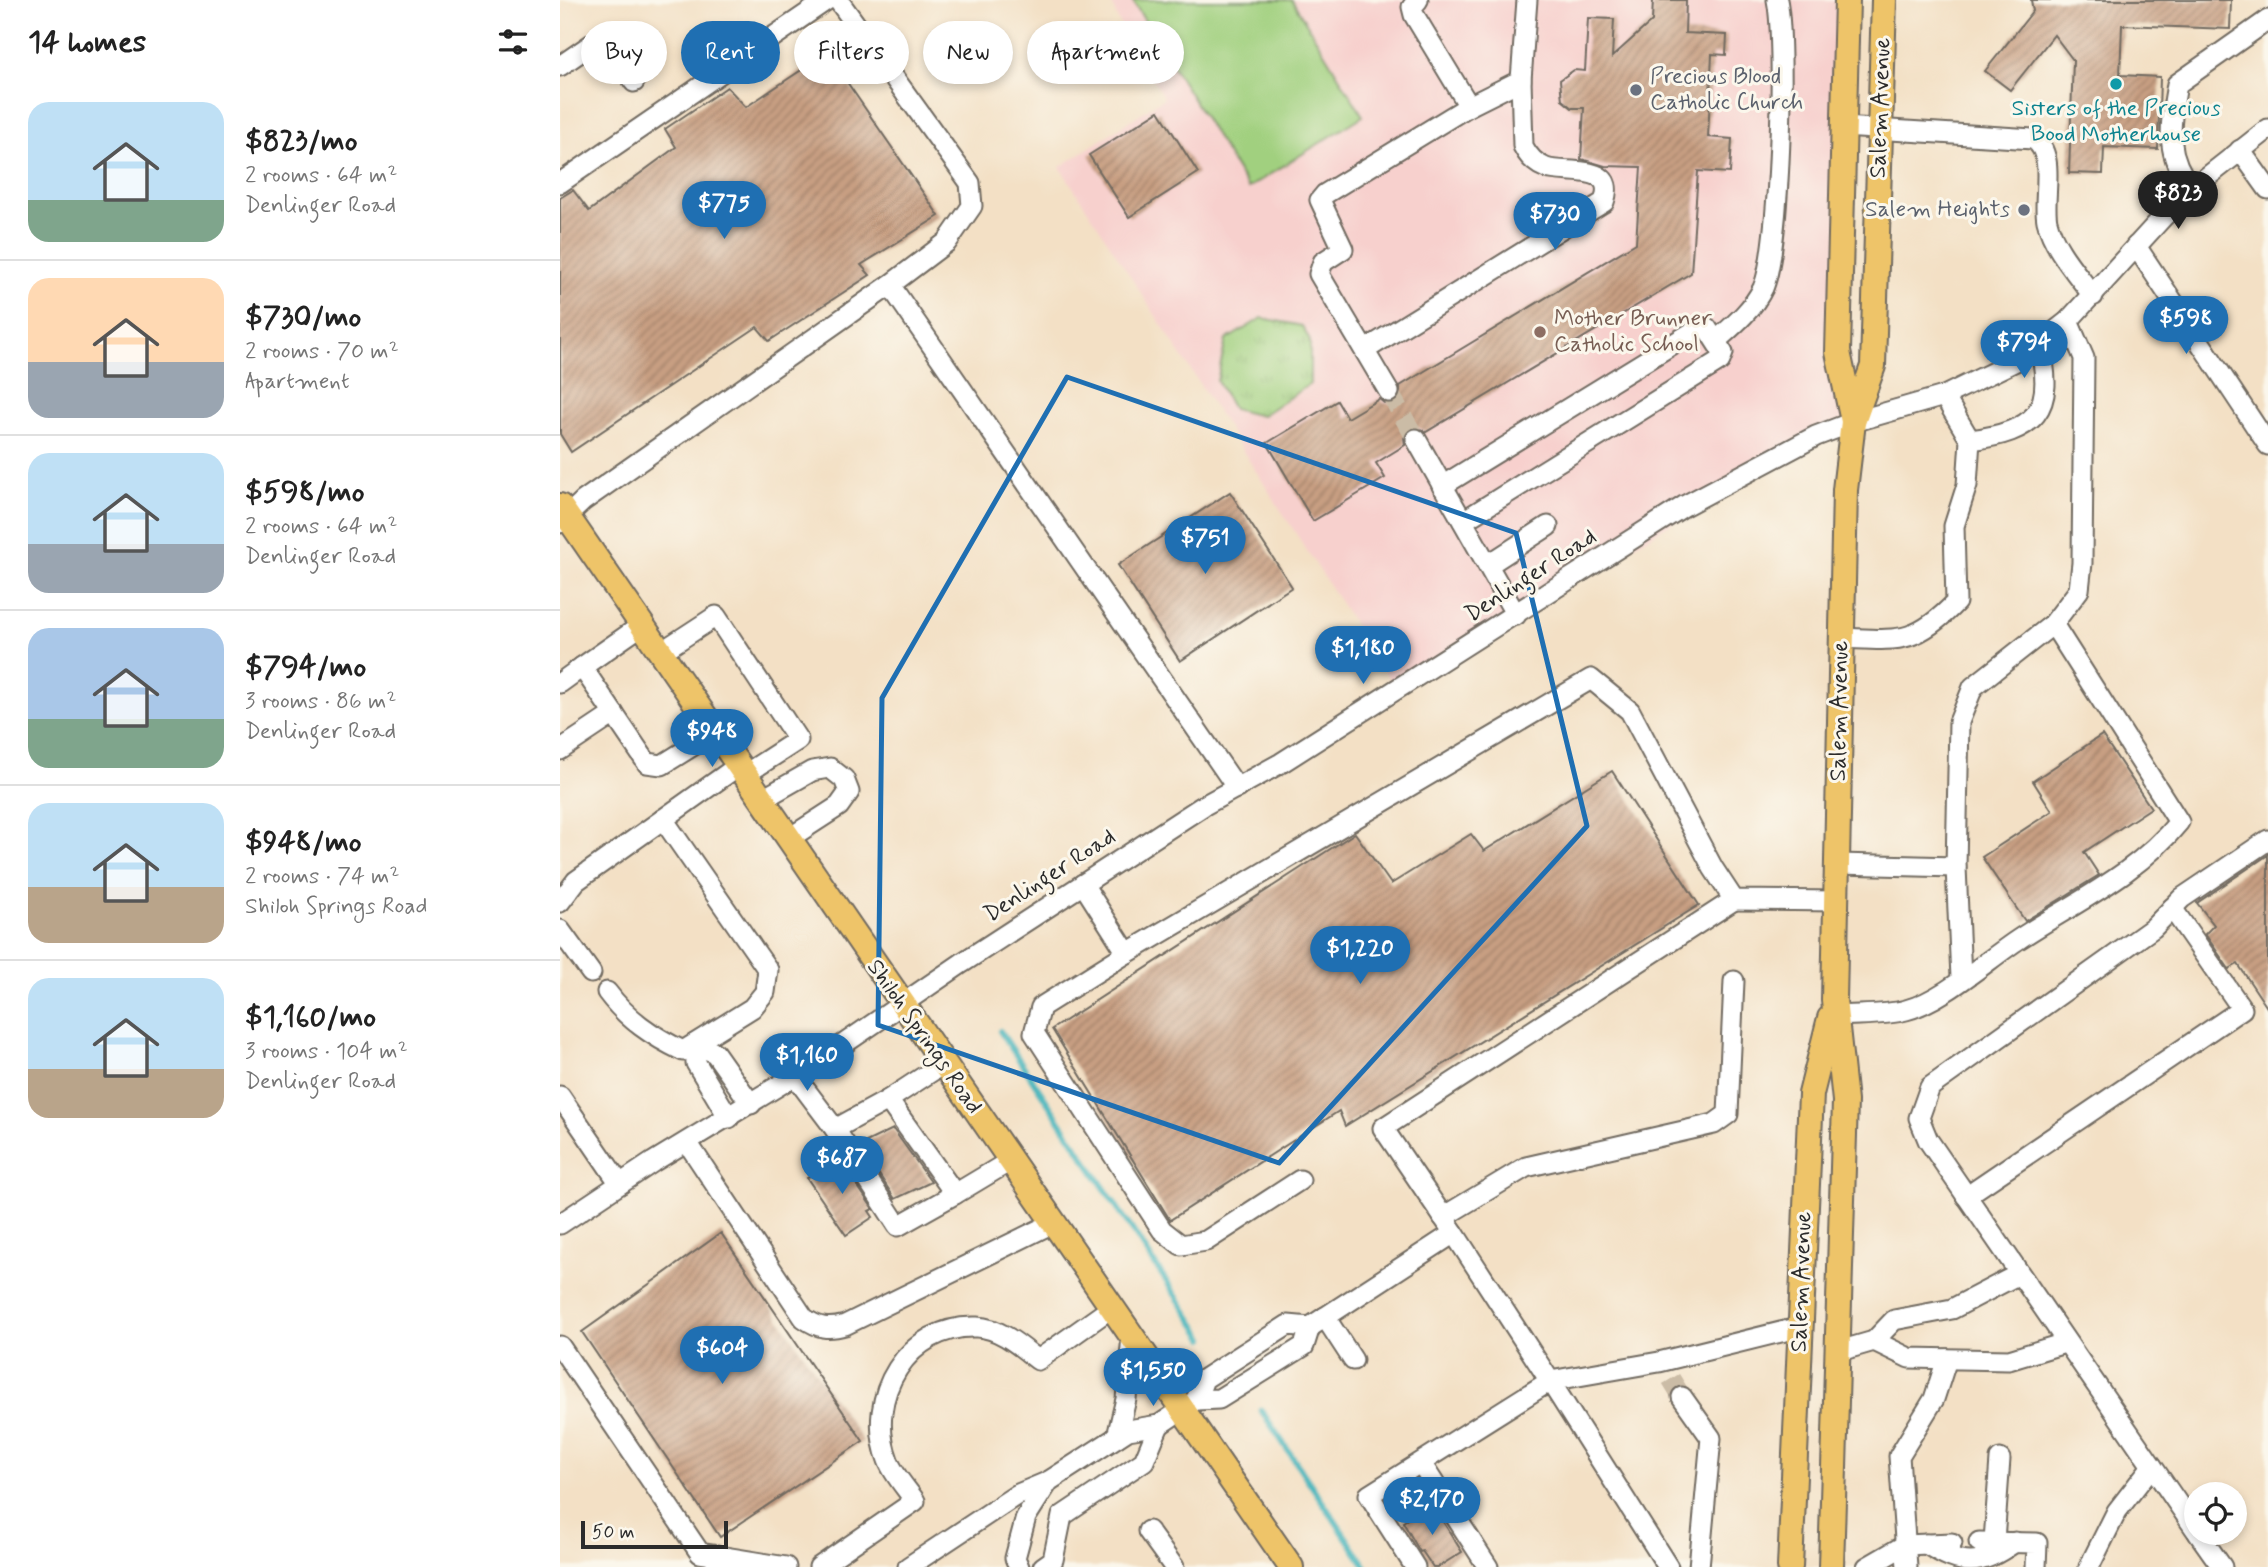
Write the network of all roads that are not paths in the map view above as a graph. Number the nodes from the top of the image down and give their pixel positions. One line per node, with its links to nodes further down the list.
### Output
1 (827, 0): 17 (street)
2 (838, 0): 21 (street)
3 (1418, 0): 12 (street)
4 (1527, 0): 11 (street)
5 (1777, 0): 24 (street)
6 (1847, 0): 13 (main road, Salem Avenue)
7 (1884, 0): 15 (main road, Salem Avenue)
8 (2268, 20): 18 (street)
9 (581, 52): 10 (street)
10 (560, 66)
11 (1521, 80): 12 (street); 26 (street)
12 (1469, 106): 26 (street)
13 (1843, 127): 15 (street); 29 (main road, Salem Avenue)
14 (2268, 129): 16 (street, Denlinger Road)
15 (1881, 130): 22 (street); 29 (main road, Salem Avenue)
16 (2239, 150): 18 (street, Denlinger Road); 19 (street)
17 (560, 183)
18 (2192, 189): 20 (street, Denlinger Road)
19 (2268, 189)
20 (2136, 246): 22 (street, Denlinger Road); 32 (street)
21 (890, 285): 34 (street); 49 (street)
22 (2093, 296): 23 (street, Denlinger Road)
23 (2068, 321): 25 (street, Denlinger Road); 39 (street)
24 (1717, 340): 33 (street); 35 (street)
25 (2039, 344): 28 (street, Denlinger Road); 31 (street)
26 (1366, 350): 27 (street)
27 (1389, 392)
28 (1944, 396): 29 (street, Denlinger Road); 31 (street)
29 (1853, 422): 38 (street, Denlinger Road); 41 (main road, Salem Avenue)
30 (1416, 439): 33 (street)
31 (1970, 440): 41 (street)
32 (2268, 445)
33 (1441, 486): 35 (street)
34 (563, 515): 40 (main road, Shiloh Springs Road)
35 (1463, 521): 37 (street)
36 (1548, 526): 37 (street)
37 (1488, 565): 38 (street)
38 (1516, 615): 49 (street, Denlinger Road)
39 (2053, 624): 55 (street); 64 (street)
40 (642, 625): 42 (main road, Shiloh Springs Road); 43 (street)
41 (1841, 638): 54 (main road, Salem Avenue)
42 (661, 652): 46 (main road, Shiloh Springs Road); 48 (street)
43 (582, 667): 44 (street); 45 (street)
44 (560, 683)
45 (614, 714): 46 (street); 47 (street)
46 (715, 732): 48 (main road, Shiloh Springs Road)
47 (560, 750)
48 (741, 771): 50 (main road, Shiloh Springs Road); 51 (street)
49 (1237, 788): 56 (street, Denlinger Road)
50 (761, 800): 52 (main road, Shiloh Springs Road); 52 (street)
51 (663, 819): 59 (street); 69 (street)
52 (788, 839): 67 (main road, Shiloh Springs Road)
53 (2268, 840): 60 (street)
54 (1838, 864): 55 (street); 58 (main road, Salem Avenue)
55 (1956, 867): 64 (street)
56 (1083, 884): 62 (street); 67 (street, Denlinger Road)
57 (1734, 900): 58 (street); 62 (street); 86 (street)
58 (1837, 901): 68 (main road, Salem Avenue)
59 (560, 902)
60 (2172, 908): 83 (street); 83 (street)
61 (560, 930): 63 (street)
62 (1127, 953): 80 (street)
63 (592, 973)
64 (1961, 978): 68 (street)
65 (1734, 981): 86 (street)
66 (607, 992): 69 (street)
67 (903, 1006): 70 (main road, Shiloh Springs Road); 71 (street, Denlinger Road)
68 (1835, 1008): 75 (main road, Salem Avenue); 95 (main road, Salem Avenue)
69 (695, 1044): 74 (street); 76 (street)
70 (943, 1064): 73 (street); 79 (main road, Shiloh Springs Road)
71 (795, 1076): 74 (street, Denlinger Road); 77 (street)
72 (560, 1097): 81 (street)
73 (887, 1100): 77 (street); 82 (street)
74 (751, 1104): 76 (street, Denlinger Road)
75 (1810, 1111): 90 (main road, Salem Avenue); 95 (main road)
76 (729, 1118): 78 (street, Denlinger Road)
77 (835, 1129): 82 (street)
78 (687, 1142): 81 (street, Denlinger Road); 84 (street)
79 (1010, 1161): 82 (street); 84 (main road, Shiloh Springs Road)
80 (1300, 1180)
81 (620, 1184): 85 (street, Denlinger Road)
82 (955, 1194)
83 (1966, 1196): 87 (street)
84 (1052, 1223): 88 (main road, Shiloh Springs Road)
85 (560, 1224)
86 (1449, 1225): 89 (street); 100 (street)
87 (2019, 1274): 92 (street); 93 (street)
88 (1111, 1308): 91 (main road, Shiloh Springs Road); 117 (street)
89 (1317, 1322): 97 (street); 102 (street)
90 (1801, 1326): 98 (street); 127 (main road, Salem Avenue)
91 (1132, 1336): 102 (main road, Shiloh Springs Road); 104 (street)
92 (1874, 1341): 95 (street); 96 (street)
93 (2065, 1343): 96 (street); 107 (street)
94 (560, 1346): 116 (street)
95 (1836, 1352): 128 (main road, Salem Avenue)
96 (1947, 1359): 114 (street)
97 (1353, 1360)
98 (1659, 1362): 99 (street); 100 (street)
99 (1671, 1379)
100 (1550, 1381): 106 (street); 125 (street)
101 (1682, 1397): 126 (street)
102 (1189, 1405): 103 (street); 122 (main road, Shiloh Springs Road)
103 (1159, 1425): 104 (street); 120 (street)
104 (1116, 1437): 108 (street)
105 (2000, 1459): 111 (street)
106 (1421, 1463): 123 (street); 124 (street)
107 (2152, 1466): 109 (street); 132 (street)
108 (1049, 1480): 118 (street); 119 (street)
109 (2184, 1513)
110 (1148, 1531): 121 (street)
111 (2015, 1542): 113 (street); 131 (street)
112 (1952, 1543): 113 (street)
113 (1926, 1544): 114 (street)
114 (1905, 1545): 129 (street); 130 (street)
115 (2206, 1545): 133 (street)
116 (786, 1567)
117 (820, 1567)
118 (908, 1567)
119 (1019, 1567)
120 (1043, 1567)
121 (1174, 1567)
122 (1291, 1567)
123 (1415, 1567)
124 (1488, 1567)
125 (1668, 1567)
126 (1699, 1567)
127 (1790, 1567)
128 (1831, 1567)
129 (1867, 1567)
130 (1907, 1567)
131 (2036, 1567)
132 (2089, 1567)
133 (2222, 1567)

